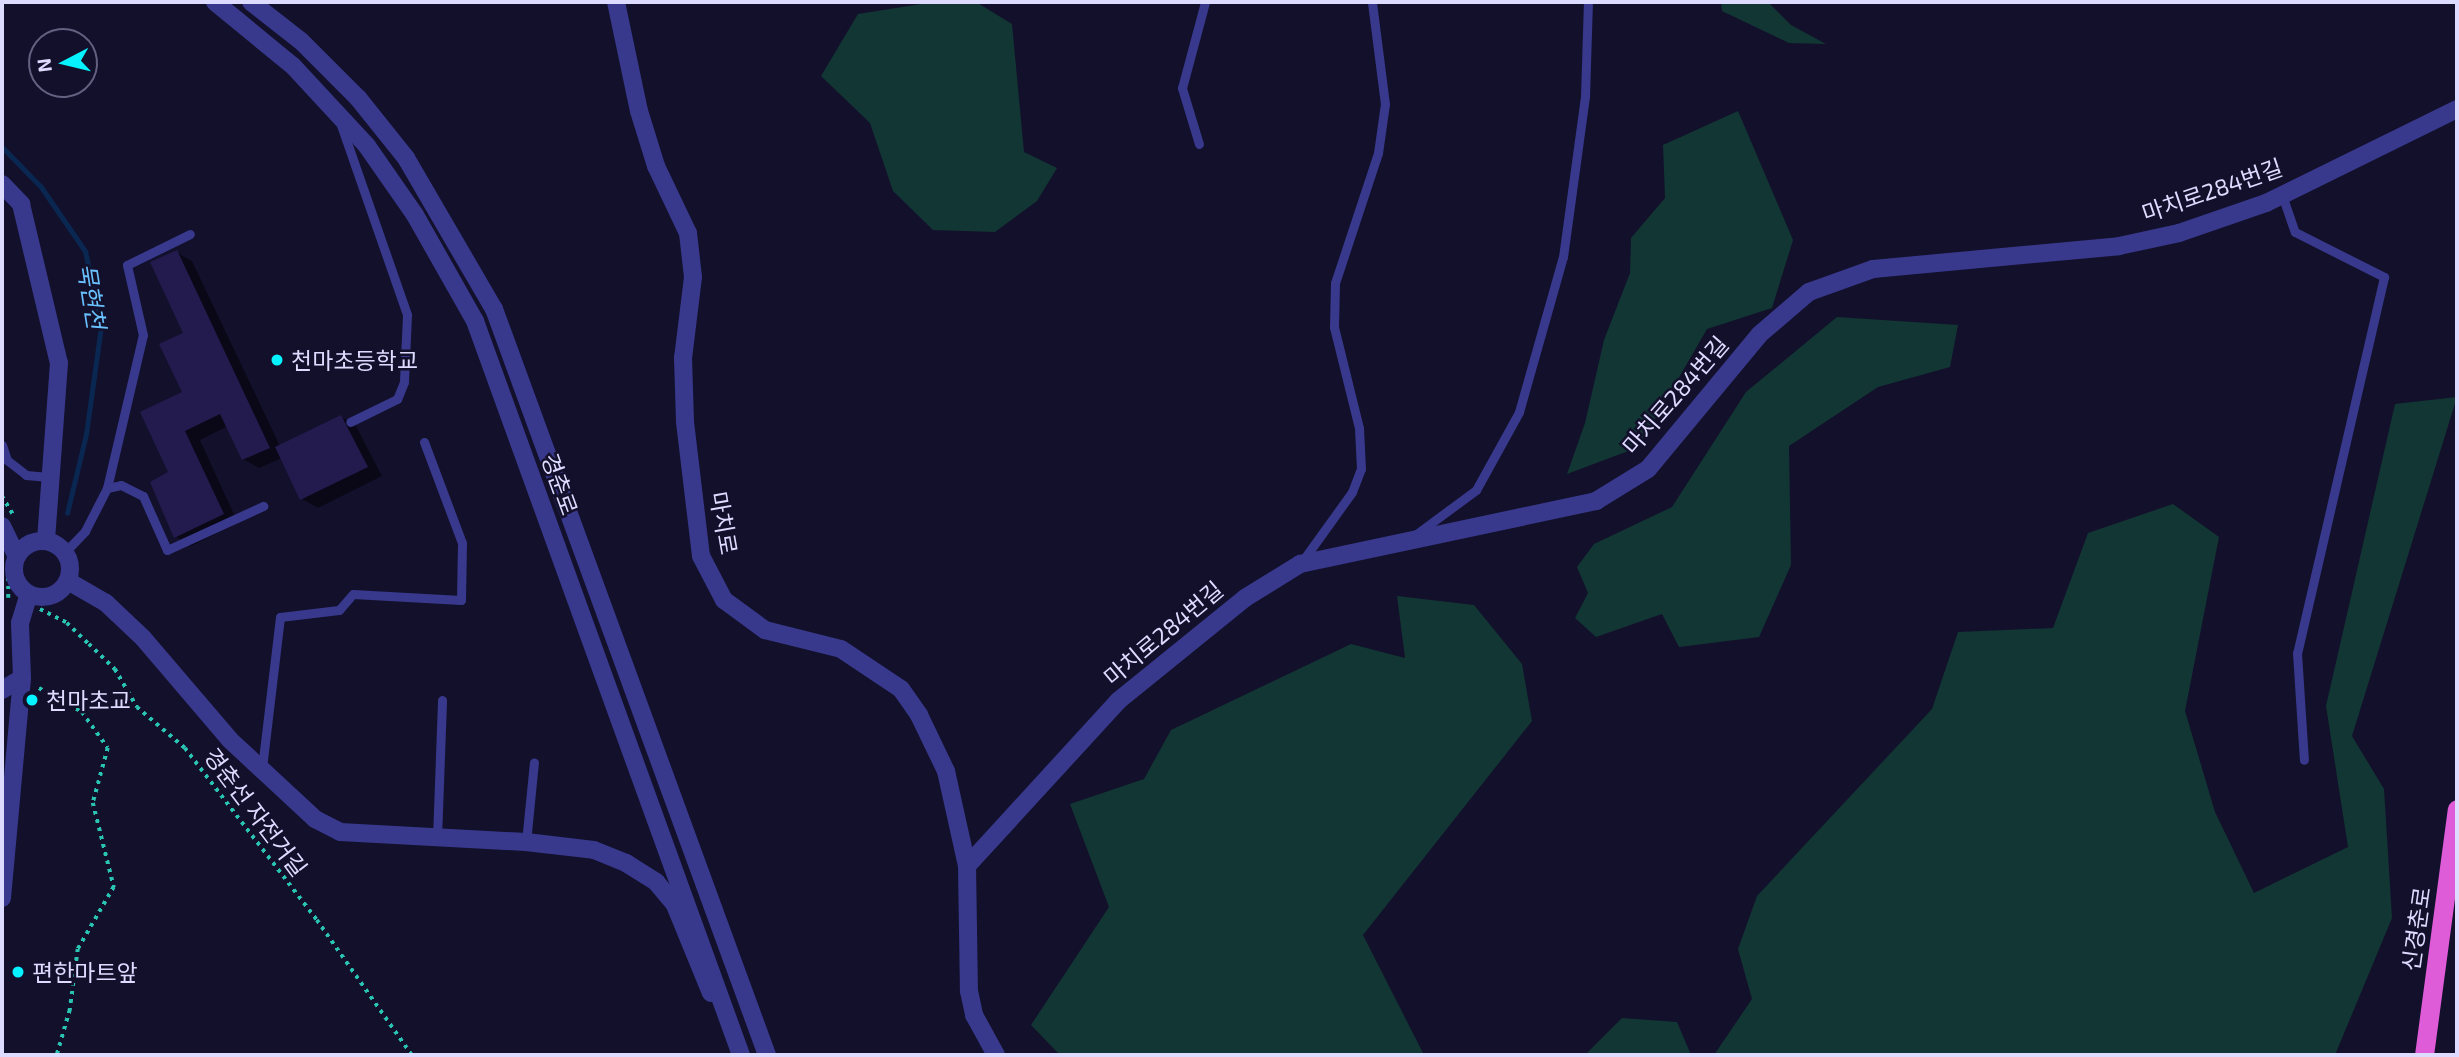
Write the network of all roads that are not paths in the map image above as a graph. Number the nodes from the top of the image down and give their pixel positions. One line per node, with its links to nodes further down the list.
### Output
1 (215, 2): 8 (street, 경춘로)
2 (251, 2): 39 (street, 경춘로)
3 (616, 2): 36 (street, 마치로)
4 (1205, 2): 9 (lane)
5 (1372, 2): 24 (lane)
6 (1588, 2): 21 (lane)
7 (2457, 109): 11 (street, 마치로284번길)
8 (337, 113): 13 (lane); 38 (street, 경춘로)
9 (1199, 144)
10 (2, 184): 16 (street)
11 (2282, 195): 21 (street, 마치로284번길); 30 (lane)
12 (190, 234): 17 (lane)
13 (350, 422)
14 (424, 442): 32 (lane)
15 (2, 444): 16 (lane)
16 (51, 477): 20 (street)
17 (107, 488): 18 (lane); 22 (lane)
18 (263, 506)
19 (2, 526): 23 (street)
20 (46, 540): 22 (street); 23 (street)
21 (1407, 541): 24 (street, 마치로284번길)
22 (65, 552): 25 (street)
23 (12, 558): 26 (street)
24 (1300, 564): 36 (street, 마치로284번길)
25 (68, 581): 26 (street); 32 (street)
26 (29, 594): 27 (street)
27 (22, 678): 28 (street); 37 (street)
28 (2, 690)
29 (442, 700): 34 (lane)
30 (2304, 760)
31 (534, 762): 35 (lane)
32 (262, 768): 34 (street)
33 (2457, 809): 41 (highway, 신경춘로)
34 (437, 838): 35 (street)
35 (526, 842): 38 (street)
36 (967, 866): 40 (street, 마치로)
37 (2, 898)
38 (740, 1055)
39 (767, 1055)
40 (996, 1055)
41 (2424, 1055)

